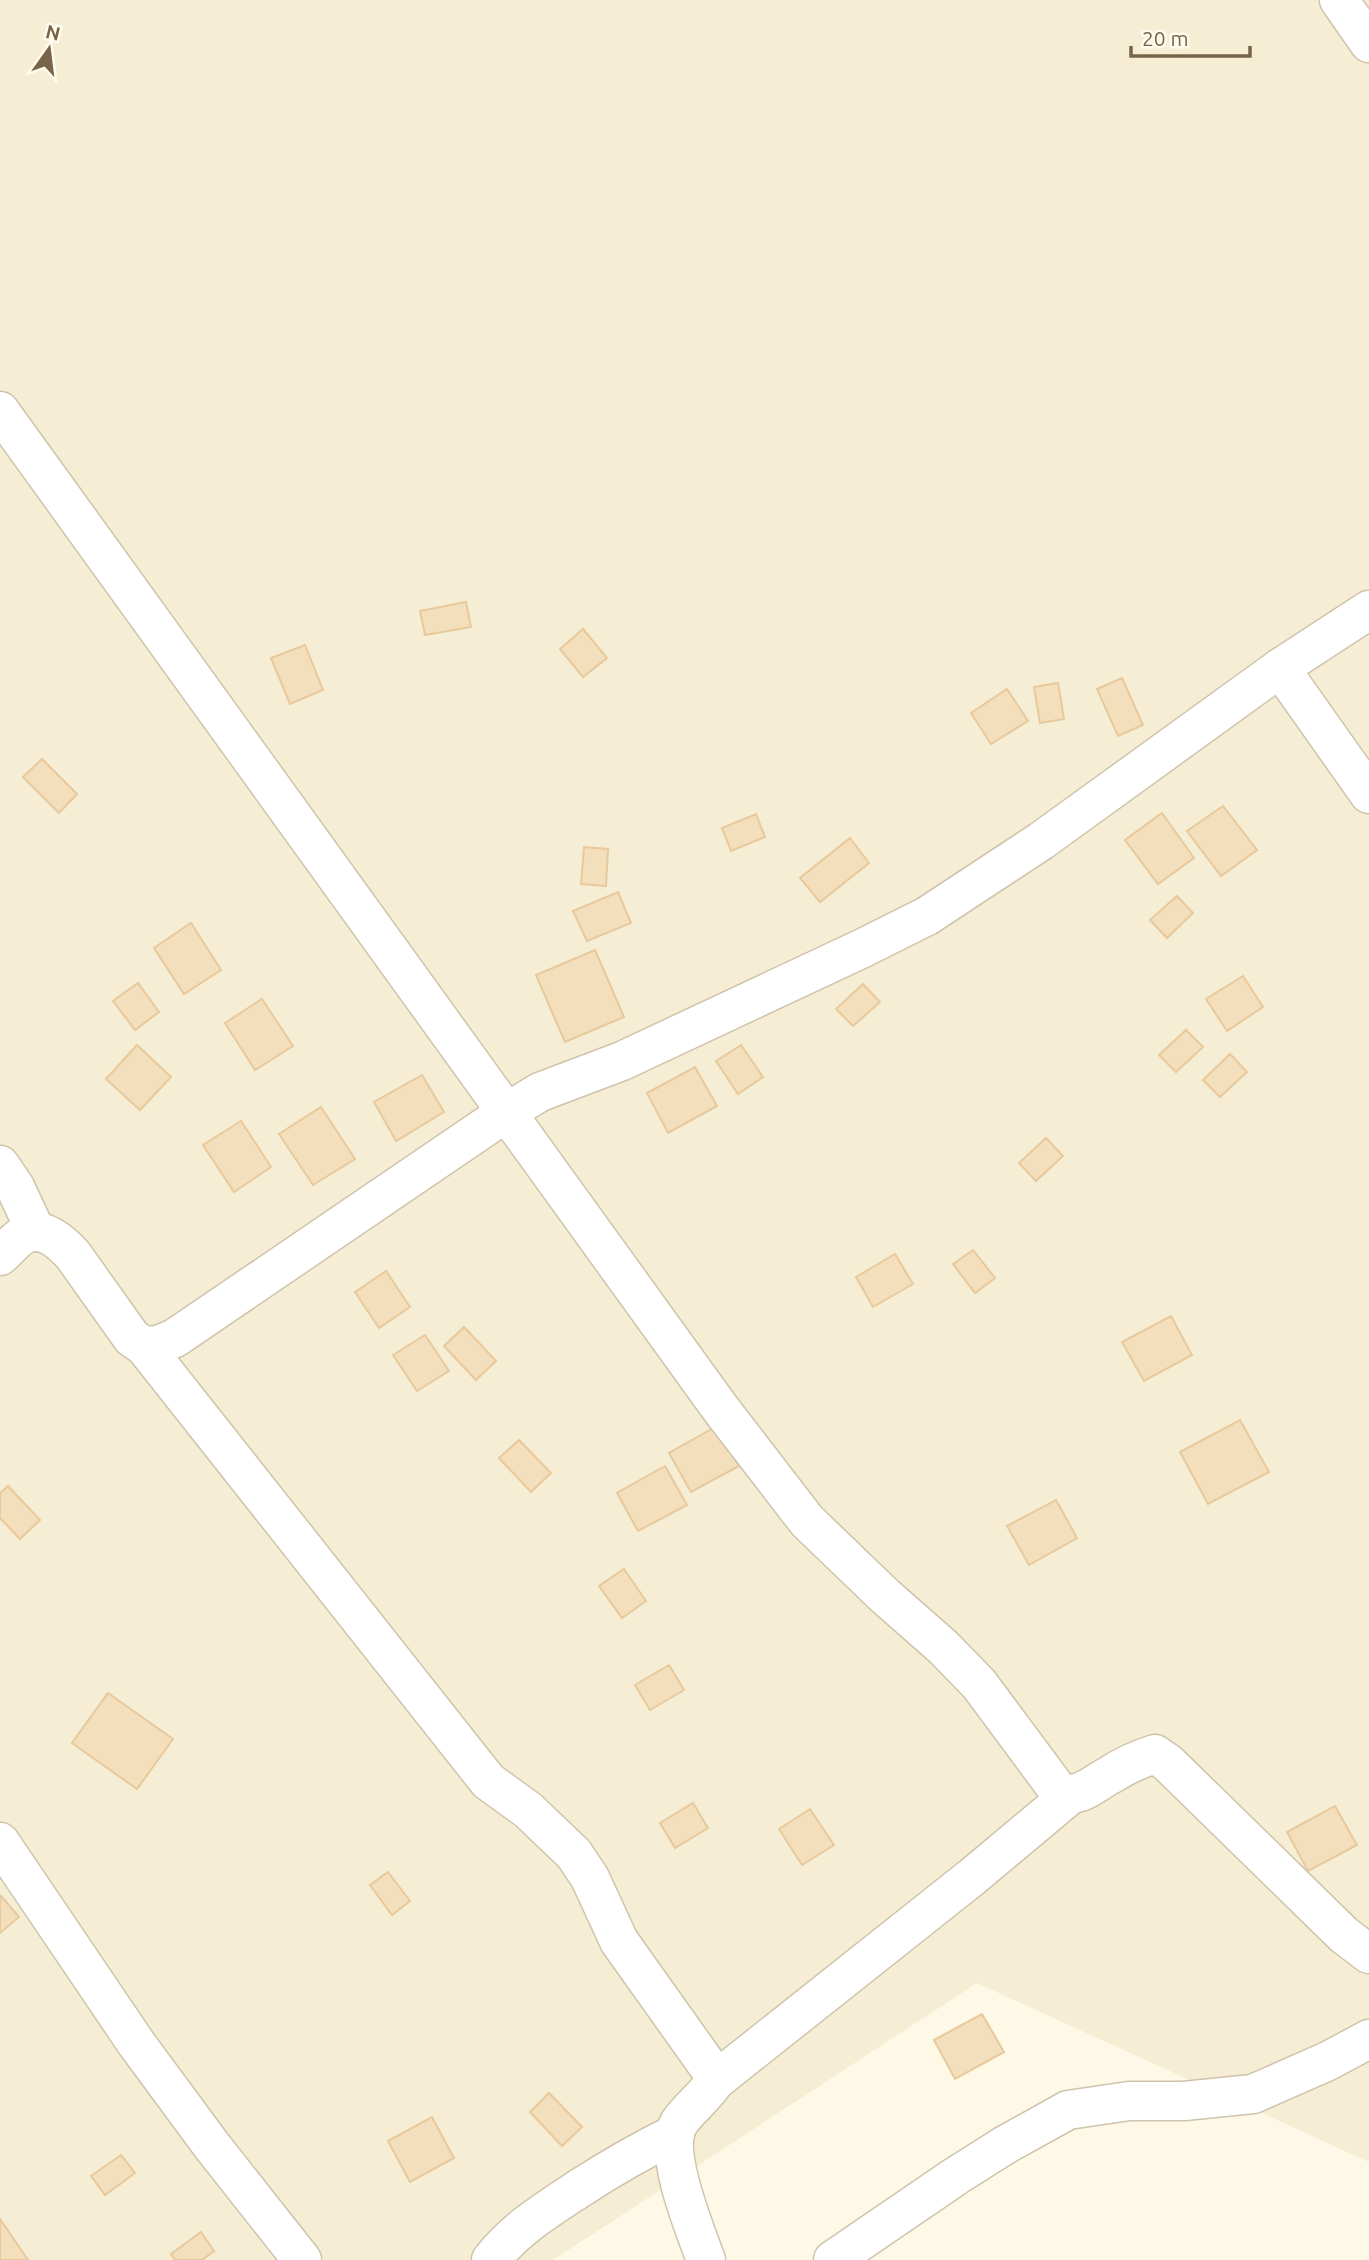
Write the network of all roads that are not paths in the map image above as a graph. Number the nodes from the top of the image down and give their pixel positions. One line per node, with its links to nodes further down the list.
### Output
1 (1339, 0): 2 (street)
2 (1369, 43)
3 (0, 411): 7 (street)
4 (1369, 610): 5 (street)
5 (1280, 668): 6 (street); 7 (street)
6 (1369, 794)
7 (507, 1112): 11 (street); 12 (street)
8 (0, 1165): 9 (street)
9 (36, 1232): 10 (street); 11 (street)
10 (0, 1256)
11 (144, 1346): 16 (street)
12 (1070, 1795): 14 (street); 16 (street)
13 (0, 1843): 18 (street)
14 (1369, 1954)
15 (1369, 2039): 21 (street)
16 (715, 2081): 17 (street)
17 (675, 2134): 19 (street); 20 (street)
18 (302, 2260)
19 (491, 2260)
20 (706, 2260)
21 (834, 2260)

